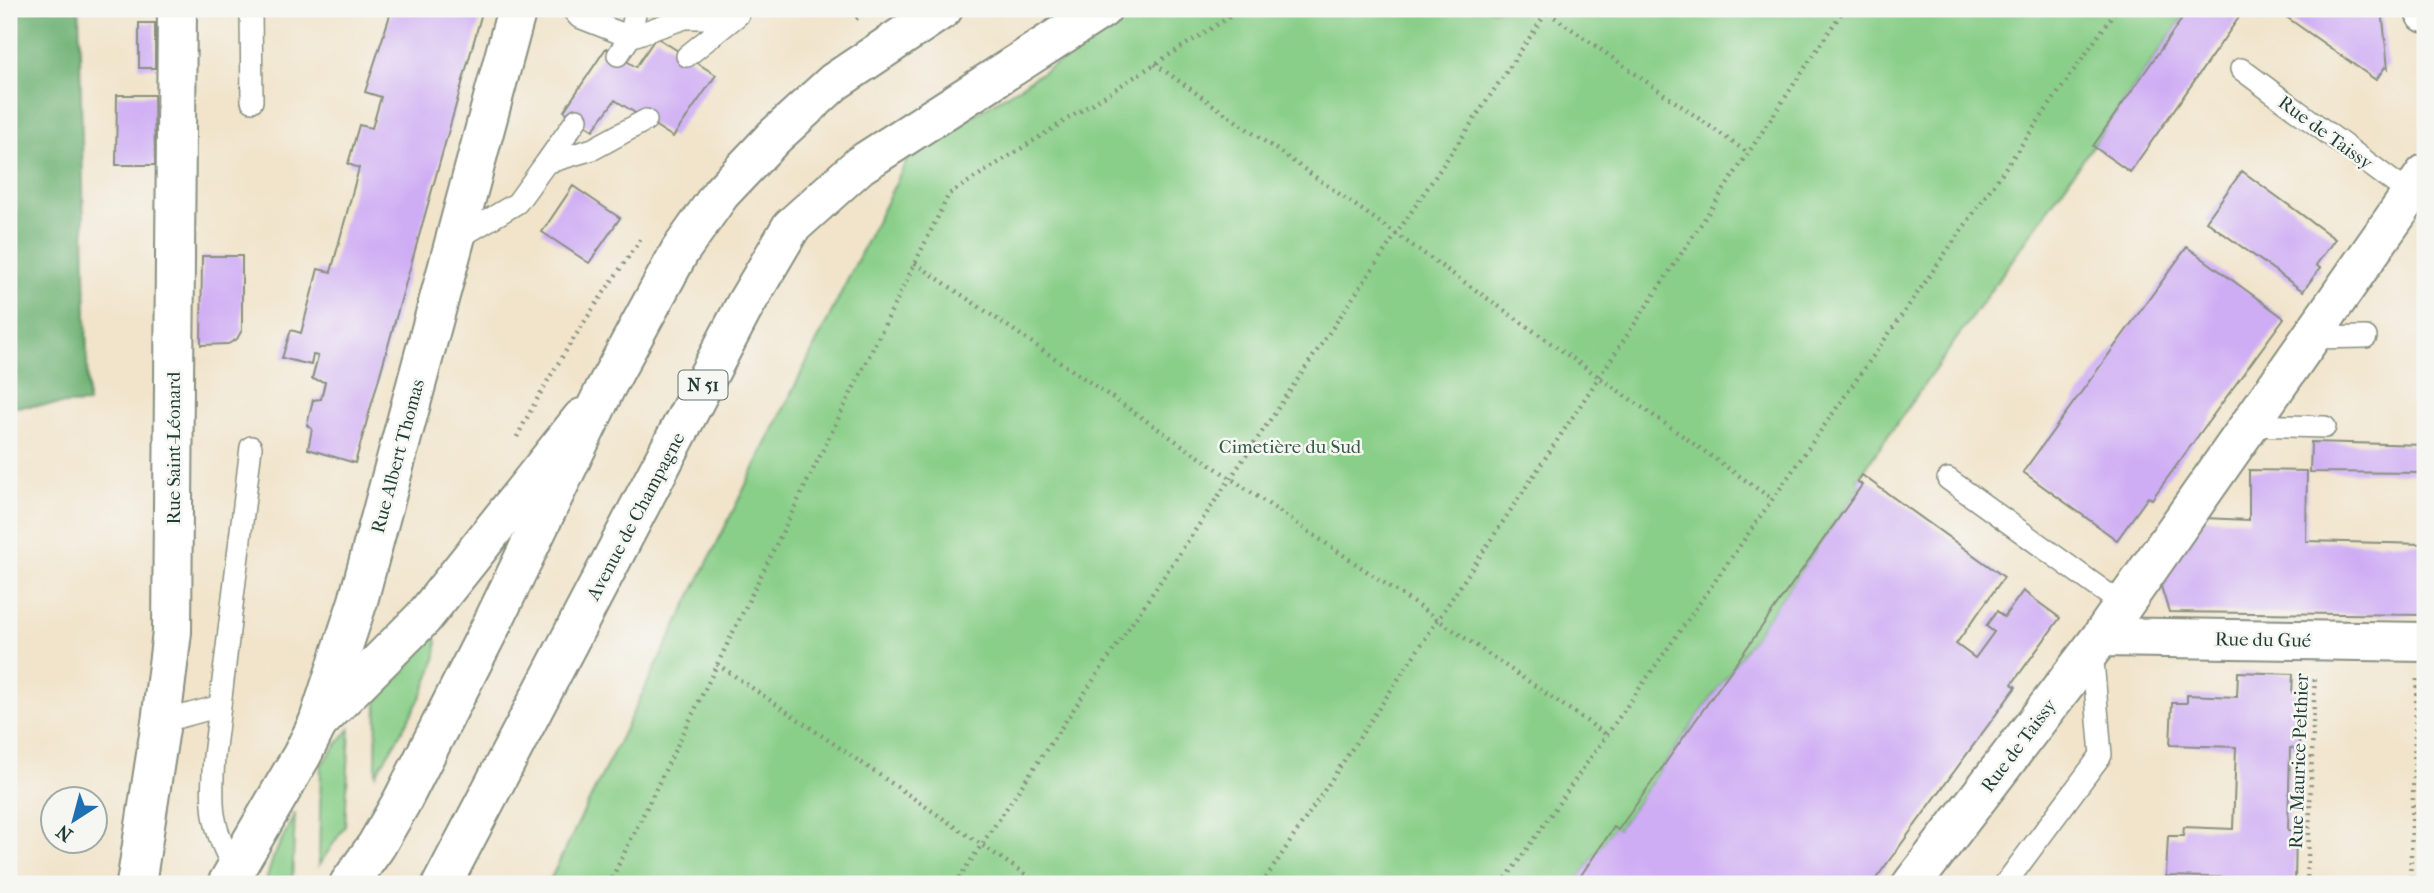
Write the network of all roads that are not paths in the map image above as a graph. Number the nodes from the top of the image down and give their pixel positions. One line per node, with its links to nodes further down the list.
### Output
1 (177, 9): 30 (street, Rue Saint-Léonard)
2 (251, 9): 13 (lane)
3 (517, 9): 18 (street, Rue Albert Thomas)
4 (572, 9): 9 (lane)
5 (636, 9): 9 (lane)
6 (943, 9): 21 (street)
7 (1102, 9): 35 (street, Avenue de Champagne / N 51)
8 (739, 13): 9 (lane); 11 (lane)
9 (630, 37): 10 (lane)
10 (618, 55)
11 (687, 56)
12 (2241, 69): 17 (lane, Rue de Taissy)
13 (252, 101)
14 (577, 119): 16 (lane)
15 (646, 120): 16 (lane)
16 (546, 163): 18 (lane)
17 (2418, 184): 20 (street, Rue de Taissy)
18 (455, 240): 31 (street, Rue Albert Thomas)
19 (2366, 337): 20 (lane)
20 (2310, 338): 22 (street, Rue de Taissy)
21 (605, 388): 31 (street); 34 (street)
22 (2249, 425): 23 (lane); 26 (street, Rue de Taissy)
23 (2325, 427)
24 (251, 447): 29 (lane)
25 (1948, 479): 26 (lane)
26 (2123, 606): 28 (street, Rue de Taissy)
27 (2421, 641): 28 (street, Rue du Gué)
28 (2096, 642): 36 (street, Rue de Taissy); 37 (lane)
29 (220, 706): 30 (lane); 32 (lane)
30 (161, 722): 33 (street, Rue Saint-Léonard)
31 (318, 723): 32 (street, Rue Albert Thomas)
32 (232, 877)
33 (136, 884)
34 (349, 884)
35 (442, 884)
36 (1912, 884)
37 (2005, 884)

